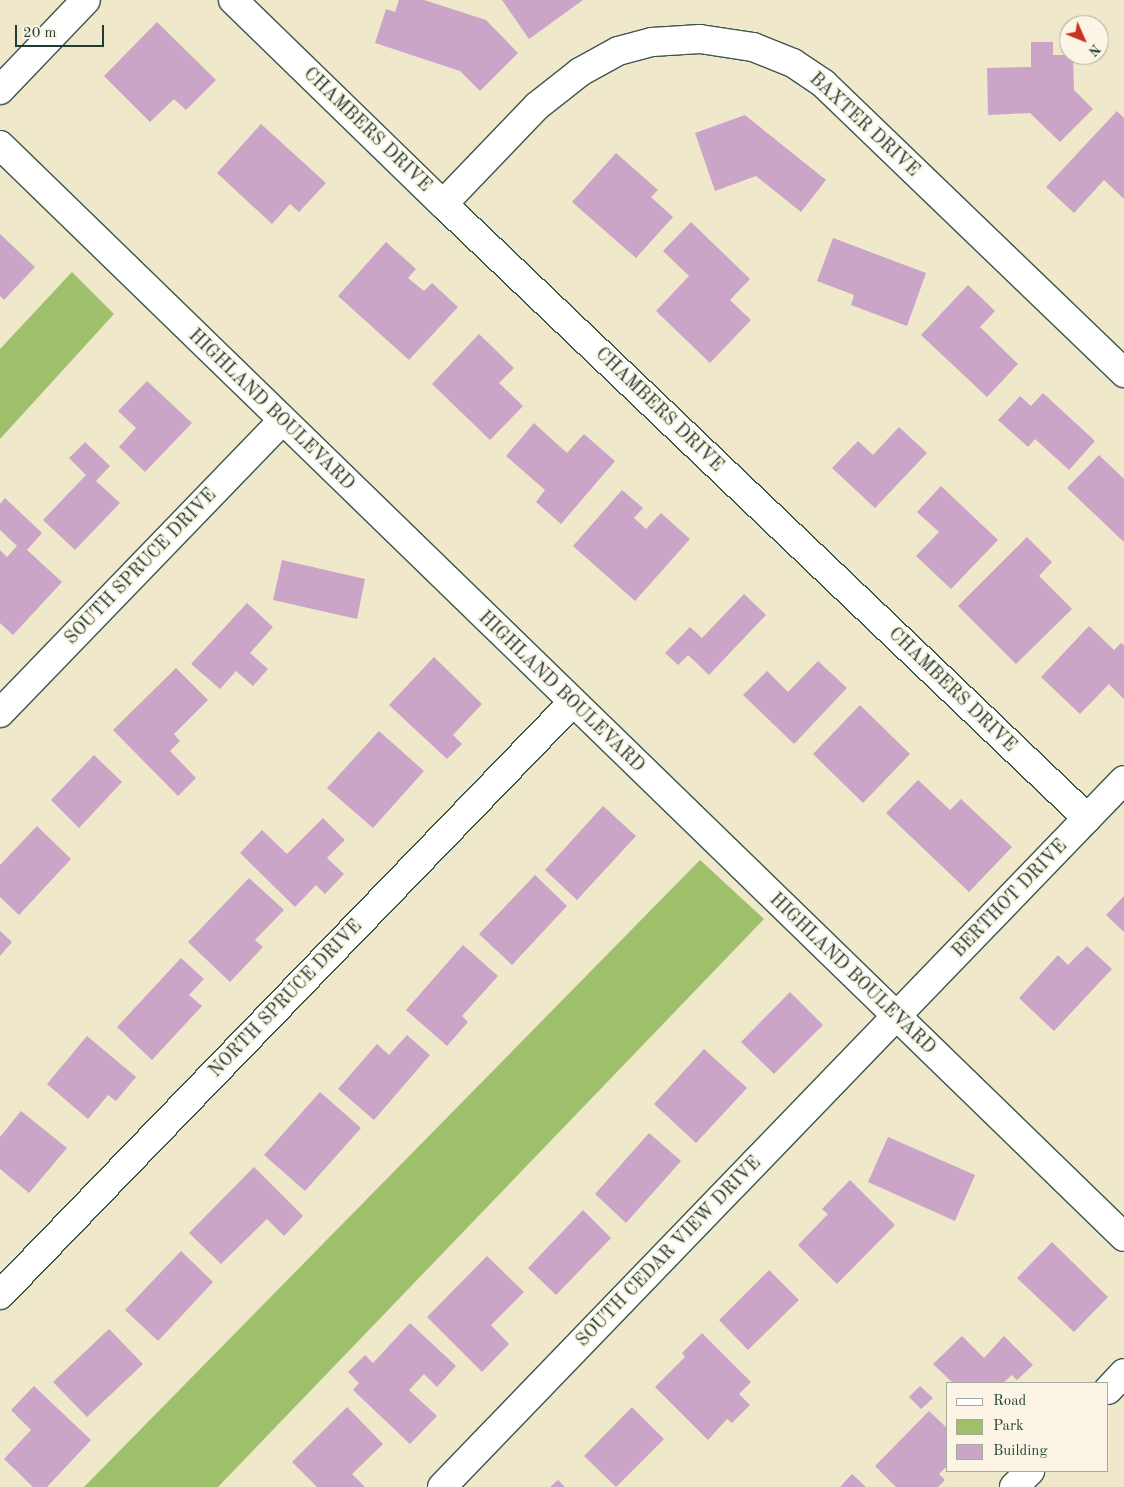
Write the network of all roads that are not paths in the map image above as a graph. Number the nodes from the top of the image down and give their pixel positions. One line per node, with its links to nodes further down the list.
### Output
1 (86, 0): 3 (street)
2 (233, 0): 5 (street, CHAMBERS DRIVE)
3 (0, 90)
4 (0, 145): 7 (street, HIGHLAND BOULEVARD)
5 (442, 204): 6 (street, BAXTER DRIVE); 11 (street, CHAMBERS DRIVE)
6 (1124, 373)
7 (282, 420): 8 (street, HIGHLAND BOULEVARD); 9 (street, SOUTH SPRUCE DRIVE)
8 (572, 703): 12 (street, HIGHLAND BOULEVARD); 14 (street, NORTH SPRUCE DRIVE)
9 (0, 713)
10 (1124, 780): 11 (street, BERTHOT DRIVE)
11 (1087, 818): 12 (street, BERTHOT DRIVE)
12 (896, 1017): 13 (street, HIGHLAND BOULEVARD); 18 (street, SOUTH CEDAR VIEW DRIVE)
13 (1124, 1237)
14 (0, 1295)
15 (1124, 1373): 16 (street)
16 (1109, 1389)
17 (1029, 1472): 19 (street)
18 (442, 1487)
19 (1014, 1487)

